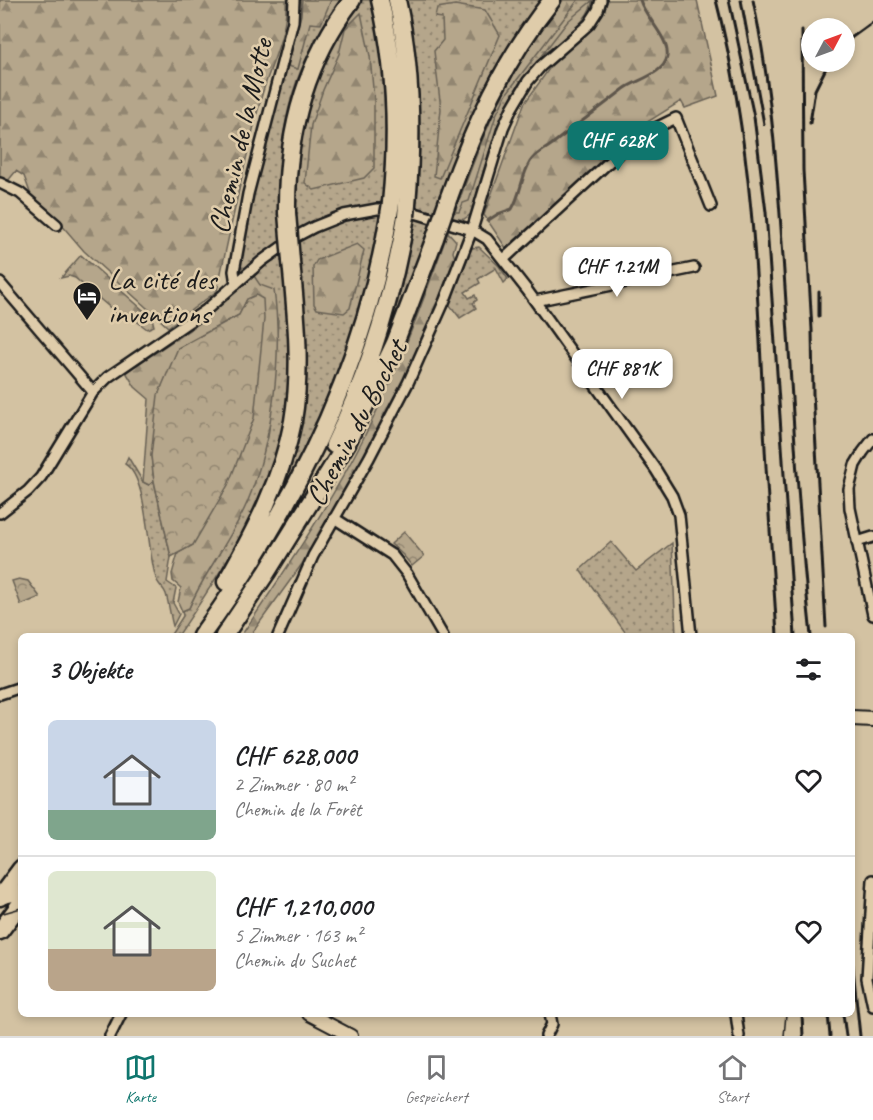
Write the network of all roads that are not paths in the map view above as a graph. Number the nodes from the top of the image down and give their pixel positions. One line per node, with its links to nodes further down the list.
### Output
1 (294, 0): 15 (street, Chemin de la Motte)
2 (352, 0): 25 (highway, bridge)
3 (380, 0): 9 (highway)
4 (397, 0): 9 (highway)
5 (552, 0): 21 (highway, bridge)
6 (601, 0): 11 (street, Chemin du Bochet)
7 (0, 183): 10 (street)
8 (711, 206): 12 (street)
9 (398, 210): 21 (highway); 26 (highway)
10 (57, 225)
11 (472, 231): 12 (street); 15 (street); 20 (street, Chemin du Bochet)
12 (504, 258): 16 (street)
13 (694, 268): 16 (street)
14 (0, 283): 17 (street)
15 (236, 284): 17 (street)
16 (535, 301): 30 (street)
17 (93, 392): 19 (street)
18 (873, 439): 23 (street)
19 (0, 513)
20 (334, 518): 28 (street, Chemin du Bochet); 29 (street)
21 (290, 534): 27 (highway)
22 (873, 537): 23 (street)
23 (858, 542): 24 (street)
24 (873, 615)
25 (195, 633)
26 (203, 633)
27 (226, 633)
28 (279, 633)
29 (441, 633)
30 (691, 633)
31 (18, 688): 32 (street)
32 (0, 694)
33 (855, 718): 34 (main road)
34 (873, 719)
35 (18, 873): 38 (highway)
36 (873, 880): 41 (street)
37 (18, 893): 38 (main road)
38 (0, 897)
39 (18, 907): 40 (highway)
40 (0, 932)
41 (870, 978): 42 (street)
42 (873, 1006)
43 (120, 1017): 47 (street)
44 (315, 1017): 48 (street)
45 (551, 1017): 49 (street)
46 (736, 1017): 50 (street)
47 (110, 1036)
48 (351, 1036)
49 (546, 1036)
50 (739, 1036)

